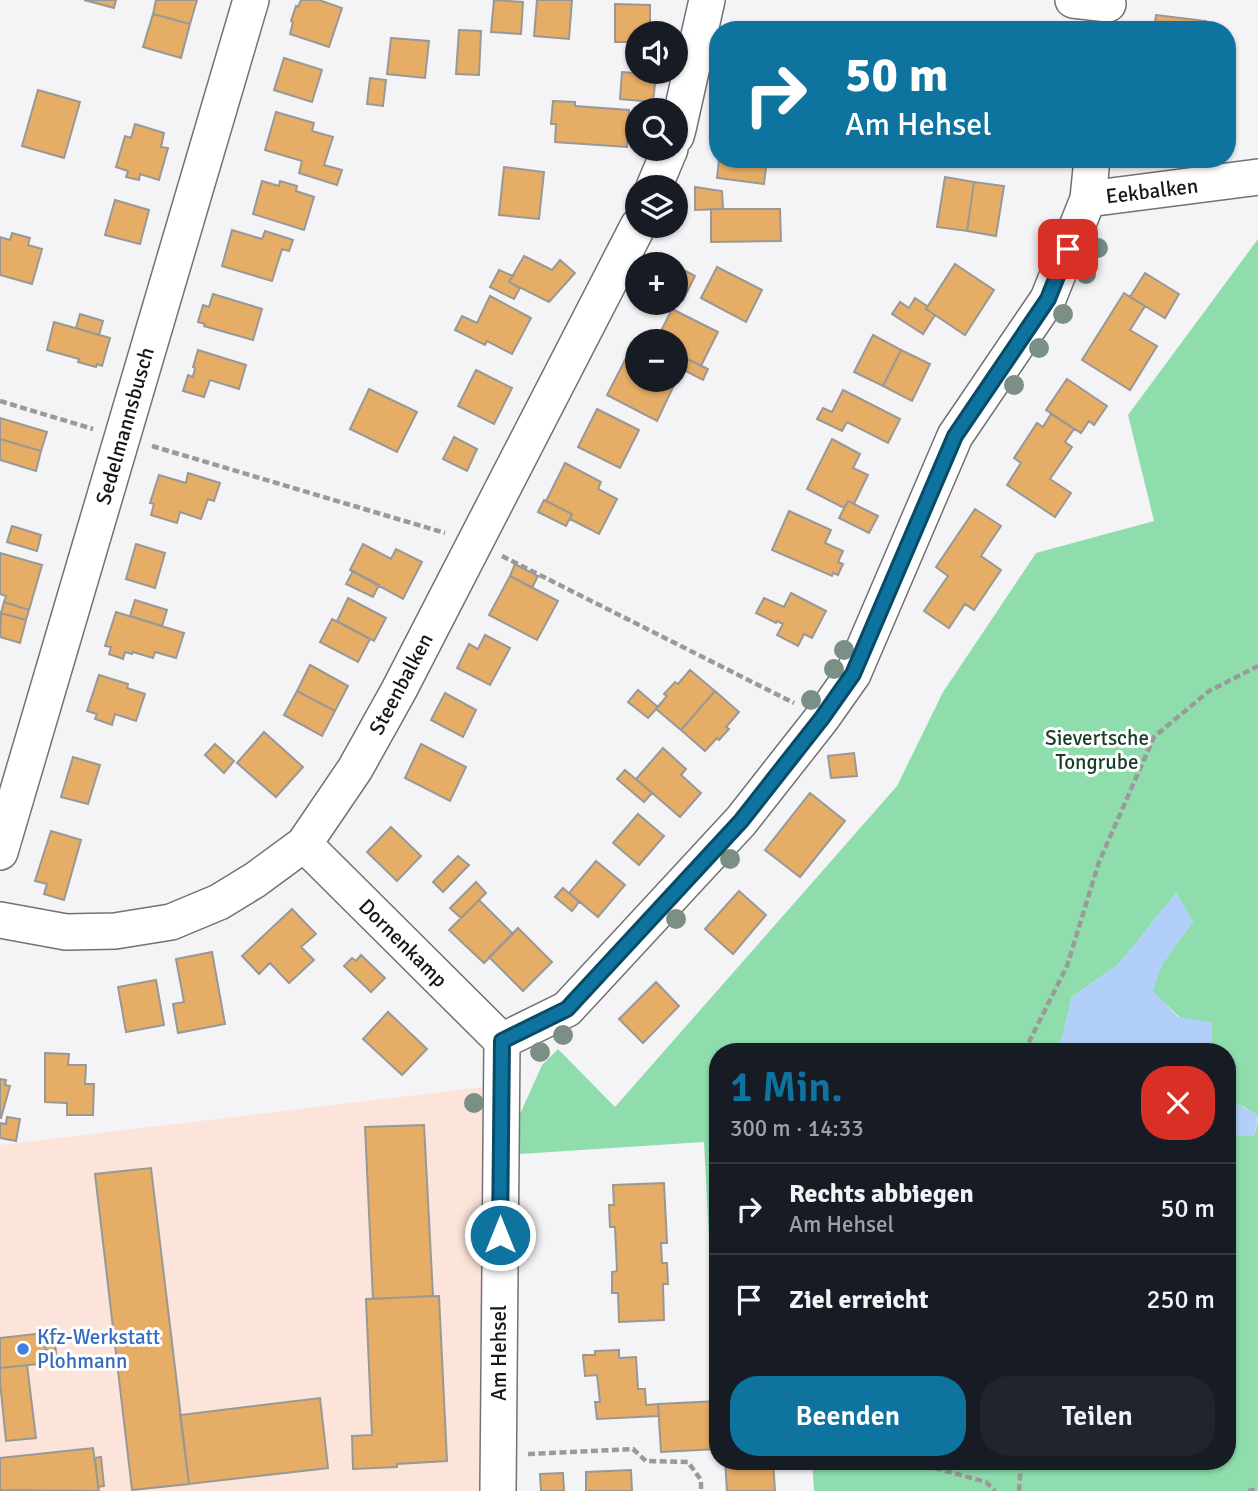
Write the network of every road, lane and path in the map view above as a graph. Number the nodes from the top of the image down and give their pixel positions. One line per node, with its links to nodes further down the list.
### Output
1 (251, 0): 11 (street, Sedelmannsbusch)
2 (707, 0): 5 (street)
3 (1073, 0): 4 (street)
4 (1108, 11)
5 (685, 98)
6 (1091, 168): 8 (street)
7 (1258, 177): 8 (street, Eekbalken)
8 (1088, 199): 16 (street)
9 (632, 238): 13 (street, Steenbalken)
10 (0, 401): 11 (path)
11 (121, 437): 14 (street, Sedelmannsbusch)
12 (1258, 666): 17 (path)
13 (304, 844): 15 (street, Steenbalken); 16 (street, Dornenkamp)
14 (0, 852)
15 (0, 920)
16 (502, 1041): 18 (street, Am Hehsel)
17 (1029, 1043)
18 (498, 1456): 22 (street, Am Hehsel); 23 (path)
19 (942, 1470): 24 (path)
20 (1020, 1470): 25 (path)
21 (1258, 1489): 26 (path)
22 (498, 1491)
23 (701, 1491)
24 (995, 1491)
25 (1019, 1491)
26 (1248, 1491)

